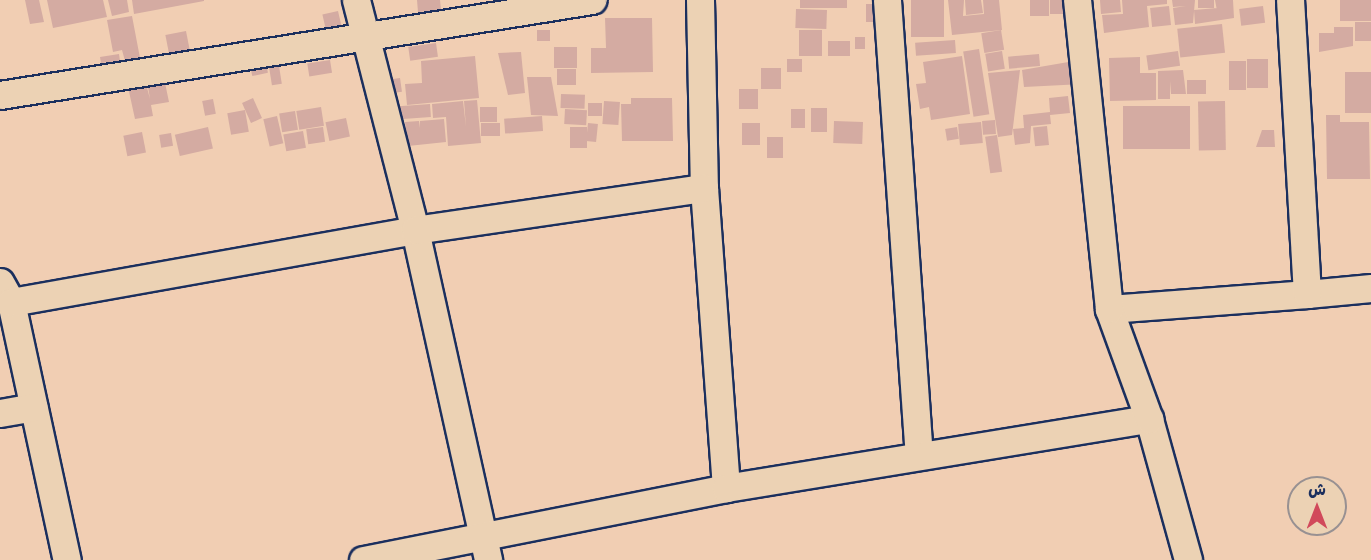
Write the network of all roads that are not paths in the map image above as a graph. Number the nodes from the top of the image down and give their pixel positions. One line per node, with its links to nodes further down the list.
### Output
1 (356, 0): 7 (street)
2 (592, 0): 7 (street)
3 (700, 0): 9 (street)
4 (887, 0): 18 (street)
5 (1077, 0): 14 (street)
6 (1290, 0): 13 (street)
7 (364, 33): 8 (street); 10 (street)
8 (0, 95)
9 (704, 188): 10 (street); 19 (street)
10 (415, 230): 12 (street); 20 (street)
11 (1371, 288): 13 (street)
12 (5, 292): 15 (street)
13 (1307, 294): 14 (street)
14 (1109, 309): 17 (street)
15 (33, 406): 16 (street); 21 (street)
16 (0, 413)
17 (1149, 419): 18 (street); 23 (street)
18 (919, 453): 19 (street)
19 (726, 488): 20 (street)
20 (485, 550): 22 (street)
21 (67, 560)
22 (363, 560)
23 (1188, 560)

